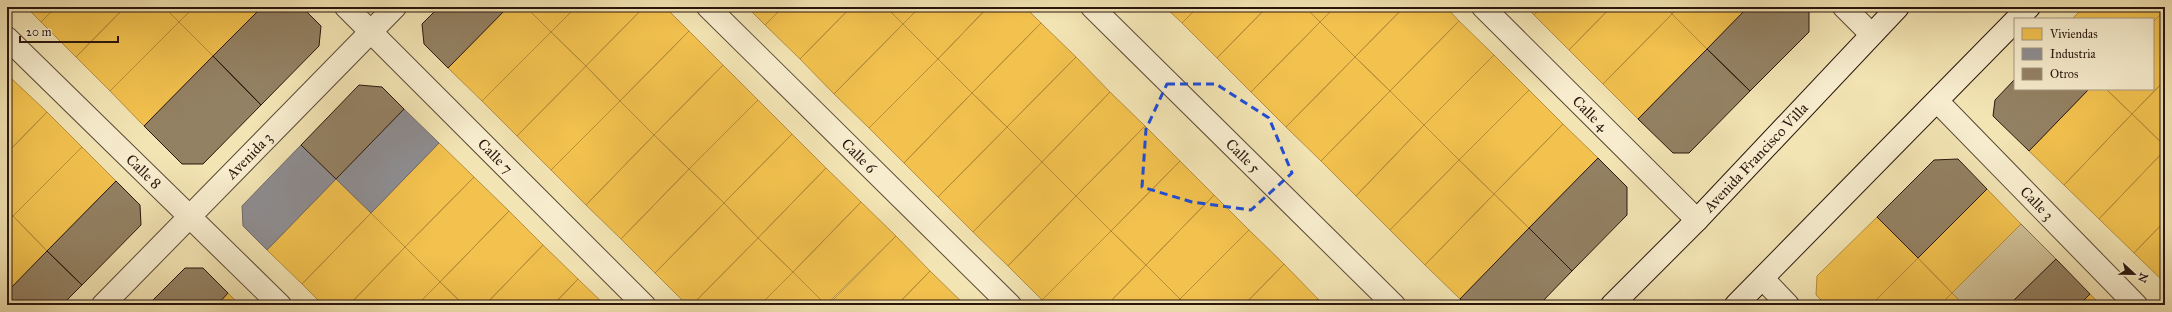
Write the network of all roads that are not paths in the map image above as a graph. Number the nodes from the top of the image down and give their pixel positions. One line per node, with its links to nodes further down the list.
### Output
1 (346, 7): 11 (street, Calle 7)
2 (395, 7): 11 (street, Avenida 3)
3 (708, 7): 21 (street, Calle 6)
4 (1092, 7): 22 (street, Calle 5)
5 (1483, 7): 16 (street, Calle 4)
6 (1844, 7): 12 (street)
7 (1898, 7): 12 (street, Avenida Francisco Villa)
8 (2029, 7): 9 (street)
9 (2018, 18)
10 (2014, 22): 14 (street)
11 (371, 32): 15 (street, Avenida 3); 20 (street, Calle 7)
12 (1871, 34): 16 (street, Avenida Francisco Villa)
13 (7, 38): 15 (street, Calle 8)
14 (1937, 101): 17 (street); 26 (street, Calle 3)
15 (190, 217): 18 (street, Avenida 3); 19 (street, Calle 8)
16 (1697, 220): 23 (street, Avenida Francisco Villa)
17 (1763, 279): 24 (street); 25 (street)
18 (103, 305)
19 (280, 305)
20 (644, 305)
21 (1010, 305)
22 (1394, 305)
23 (1612, 305)
24 (1736, 305)
25 (1788, 305)
26 (2136, 305)

